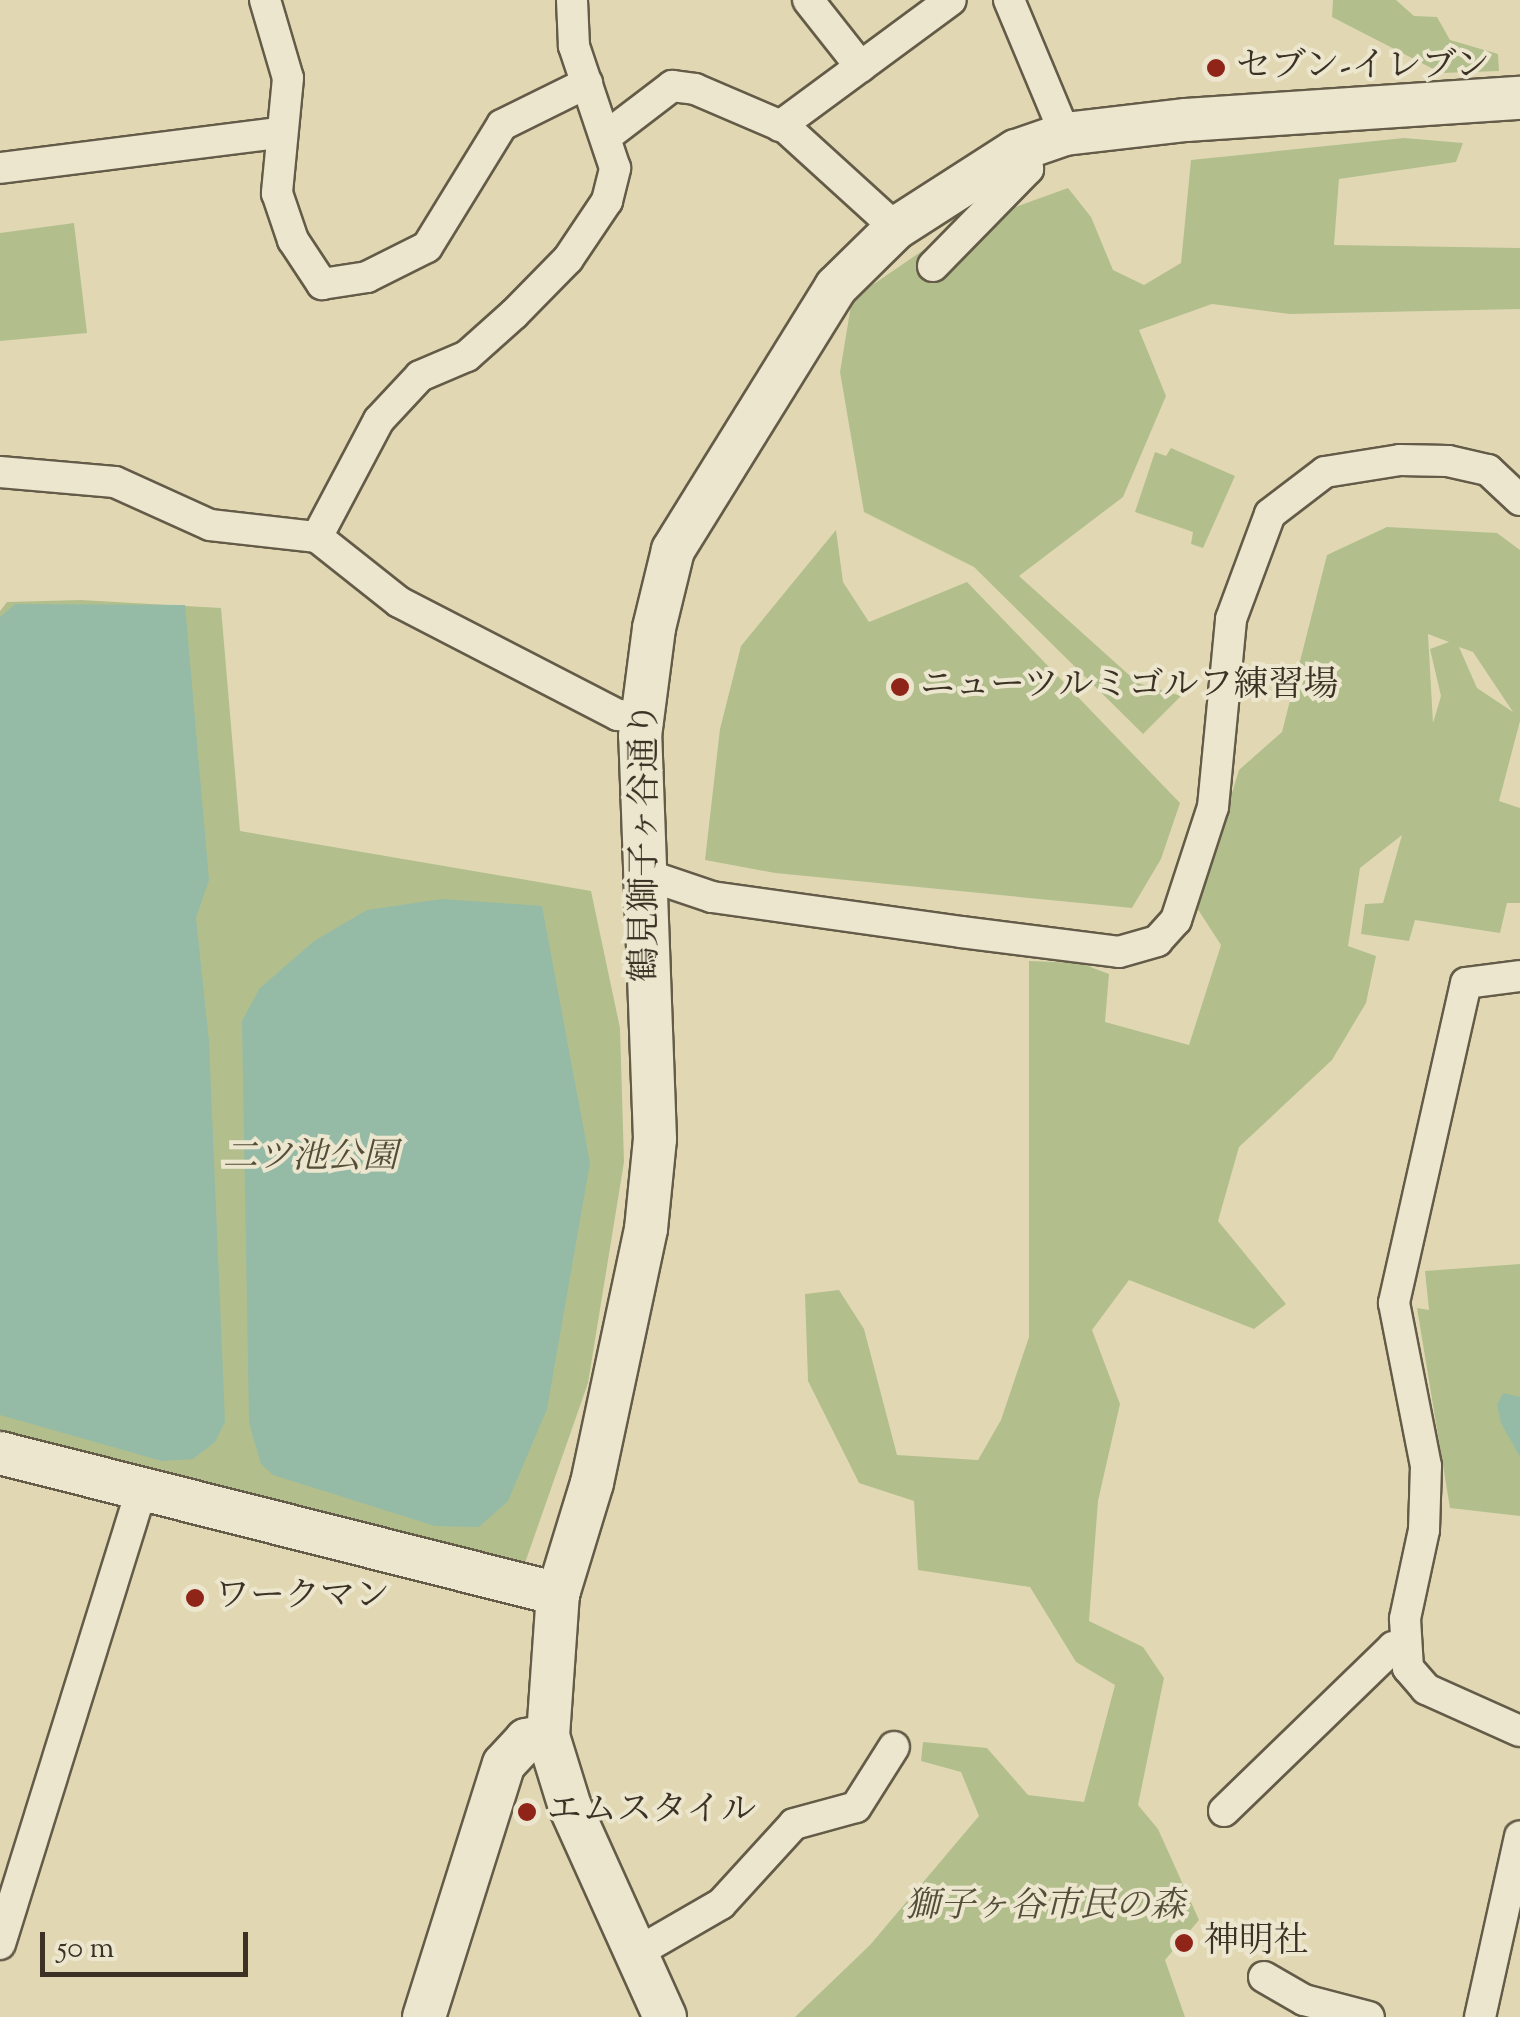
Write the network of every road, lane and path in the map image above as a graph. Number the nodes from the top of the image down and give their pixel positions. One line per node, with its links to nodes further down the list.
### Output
1 (265, 0): 10 (street)
2 (572, 0): 7 (street)
3 (808, 0): 6 (street)
4 (951, 0): 6 (street)
5 (1008, 0): 11 (street)
6 (861, 67): 9 (street)
7 (587, 83): 10 (street); 12 (street)
8 (1520, 98): 11 (main road, 鶴見獅子ヶ谷通り)
9 (780, 126): 12 (street); 15 (street)
10 (278, 133): 14 (street)
11 (1066, 134): 13 (main road, 鶴見獅子ヶ谷通り)
12 (608, 135): 19 (street)
13 (1016, 151): 15 (main road, 鶴見獅子ヶ谷通り); 16 (street)
14 (0, 168)
15 (896, 228): 20 (main road, 鶴見獅子ヶ谷通り)
16 (933, 266)
17 (0, 472): 19 (street)
18 (1520, 500): 21 (street)
19 (316, 537): 20 (street)
20 (641, 717): 21 (main road, 鶴見獅子ヶ谷通り)
21 (641, 872): 25 (main road, 鶴見獅子ヶ谷通り)
22 (1520, 976): 26 (street)
23 (0, 1453): 24 (main road)
24 (142, 1489): 25 (main road); 32 (street)
25 (558, 1594): 28 (main road, 鶴見獅子ヶ谷通り)
26 (1403, 1647): 27 (street); 30 (street)
27 (1520, 1731)
28 (548, 1736): 33 (main road); 35 (main road)
29 (894, 1748): 33 (street)
30 (1224, 1811)
31 (1520, 1836): 38 (street)
32 (0, 1944)
33 (636, 1953): 36 (main road)
34 (1264, 1977): 37 (street)
35 (424, 2017)
36 (665, 2017)
37 (1369, 2017)
38 (1480, 2017)

